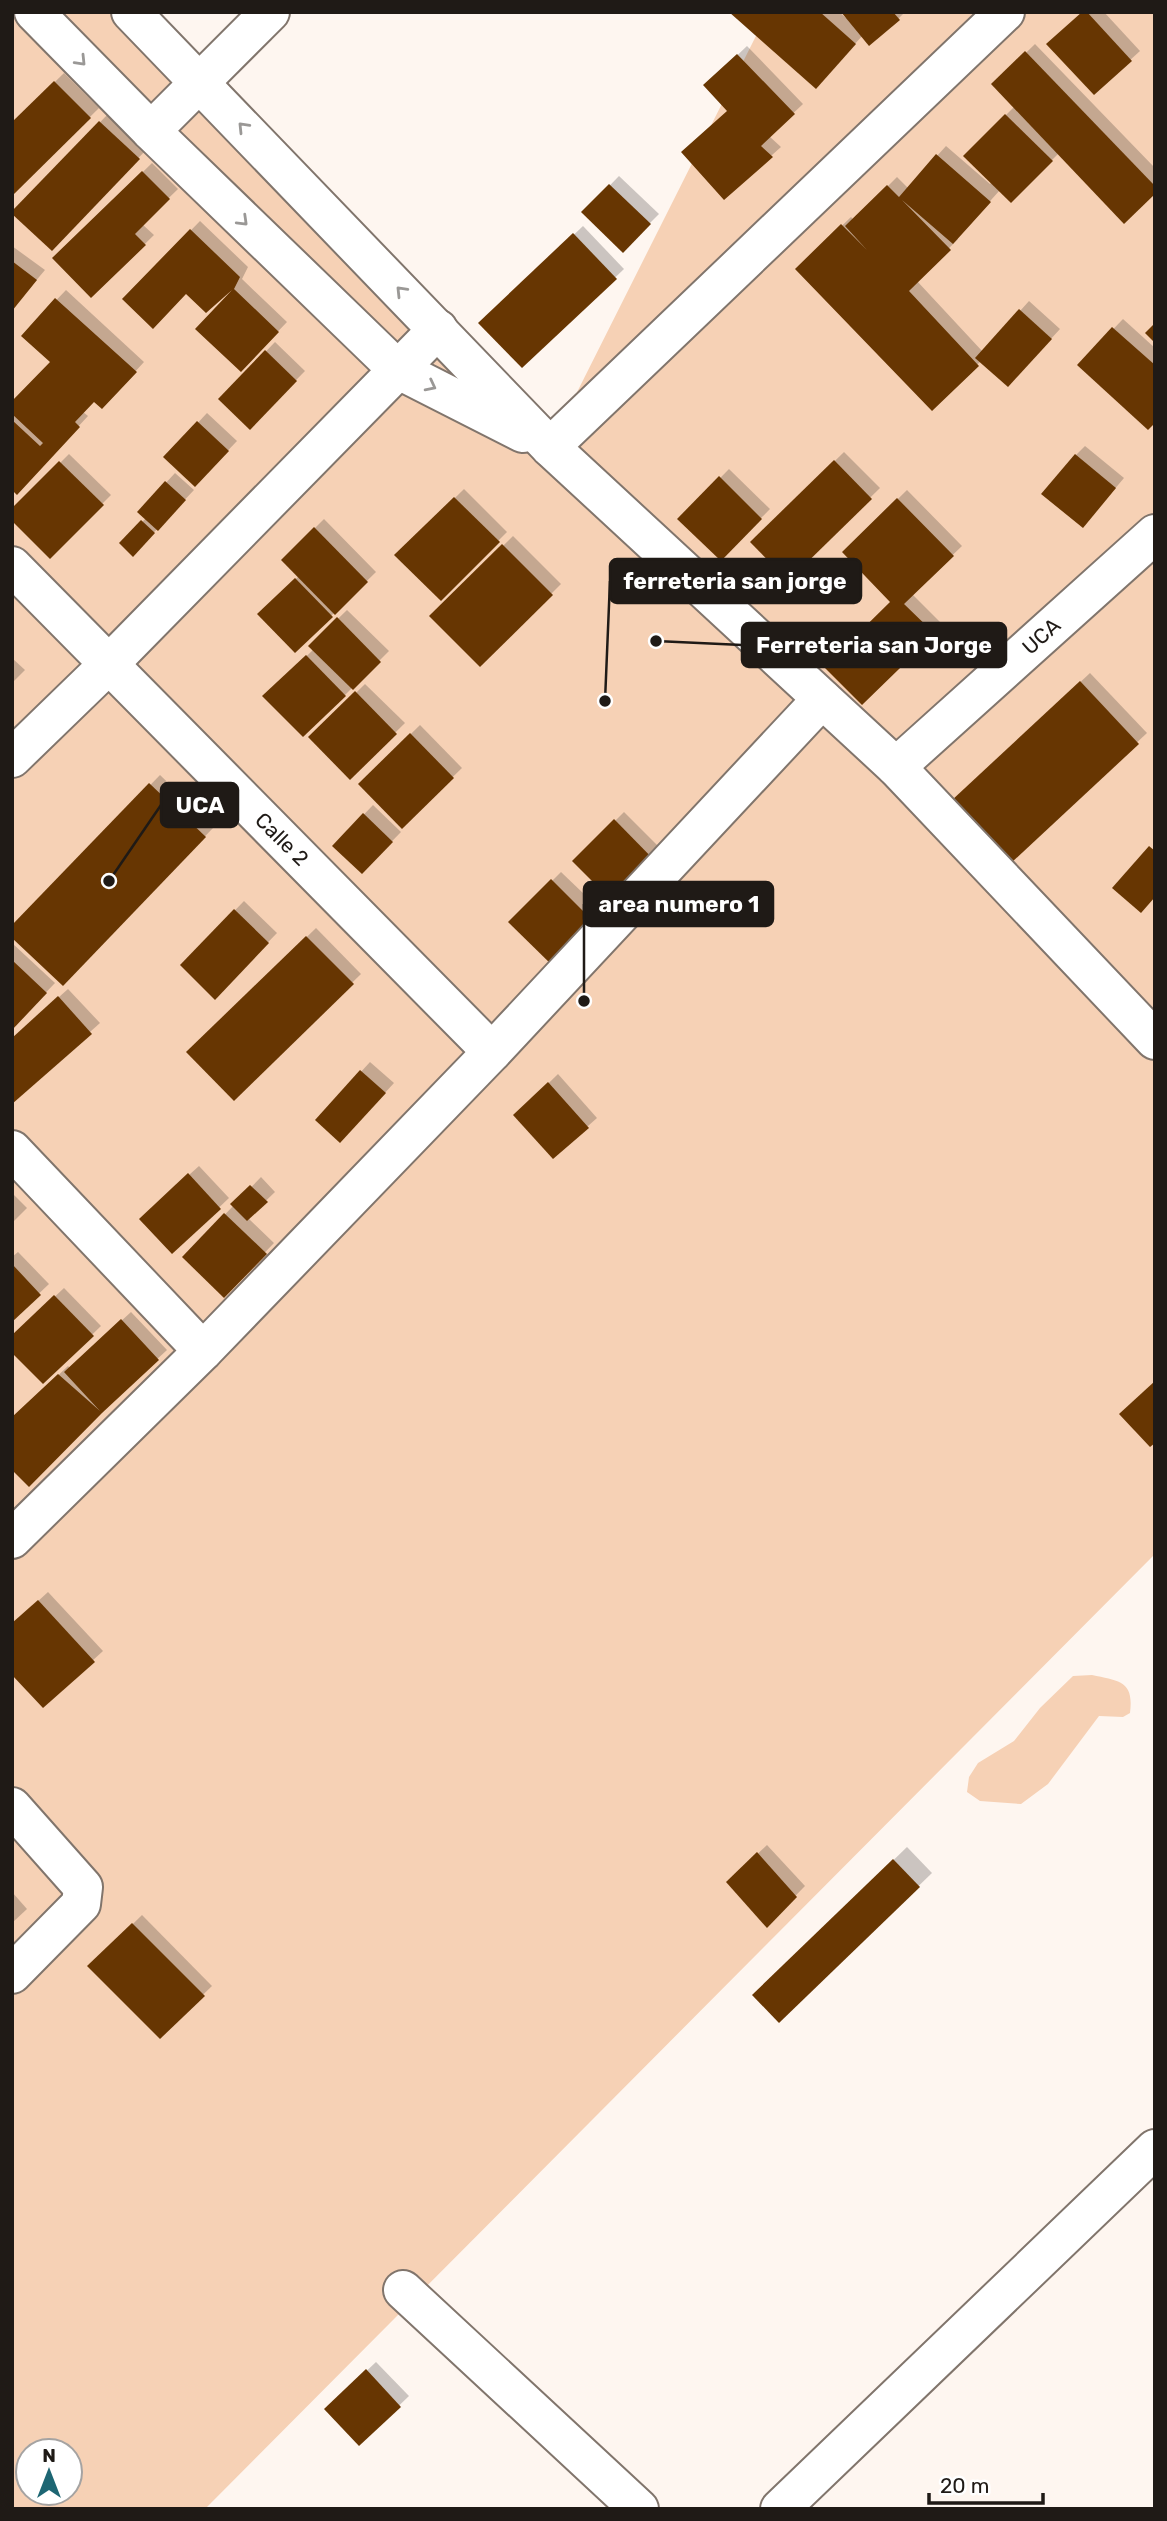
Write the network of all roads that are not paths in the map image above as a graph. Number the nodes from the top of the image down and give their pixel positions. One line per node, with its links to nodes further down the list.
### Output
1 (34, 12): 6 (street, one-way to 6)
2 (131, 12): 5 (street)
3 (270, 12): 5 (street)
4 (1005, 12): 9 (street)
5 (200, 82): 6 (street); 7 (street, one-way to 5)
6 (150, 131): 8 (street, one-way to 8)
7 (438, 329): 8 (street); 9 (street)
8 (397, 369): 9 (street, one-way to 9); 12 (street)
9 (550, 447): 13 (street)
10 (1155, 534): 15 (street, UCA)
11 (12, 566): 12 (street, Calle 2)
12 (109, 664): 14 (street); 17 (street, Calle 2)
13 (822, 699): 15 (street); 17 (street)
14 (12, 758)
15 (895, 767): 16 (street)
16 (1155, 1040)
17 (492, 1052): 19 (street)
18 (12, 1150): 19 (street)
19 (203, 1351): 20 (street)
20 (12, 1539)
21 (12, 1807): 22 (street)
22 (12, 1974)
23 (1155, 2149): 26 (street)
24 (402, 2290): 25 (street)
25 (639, 2509)
26 (780, 2509)

